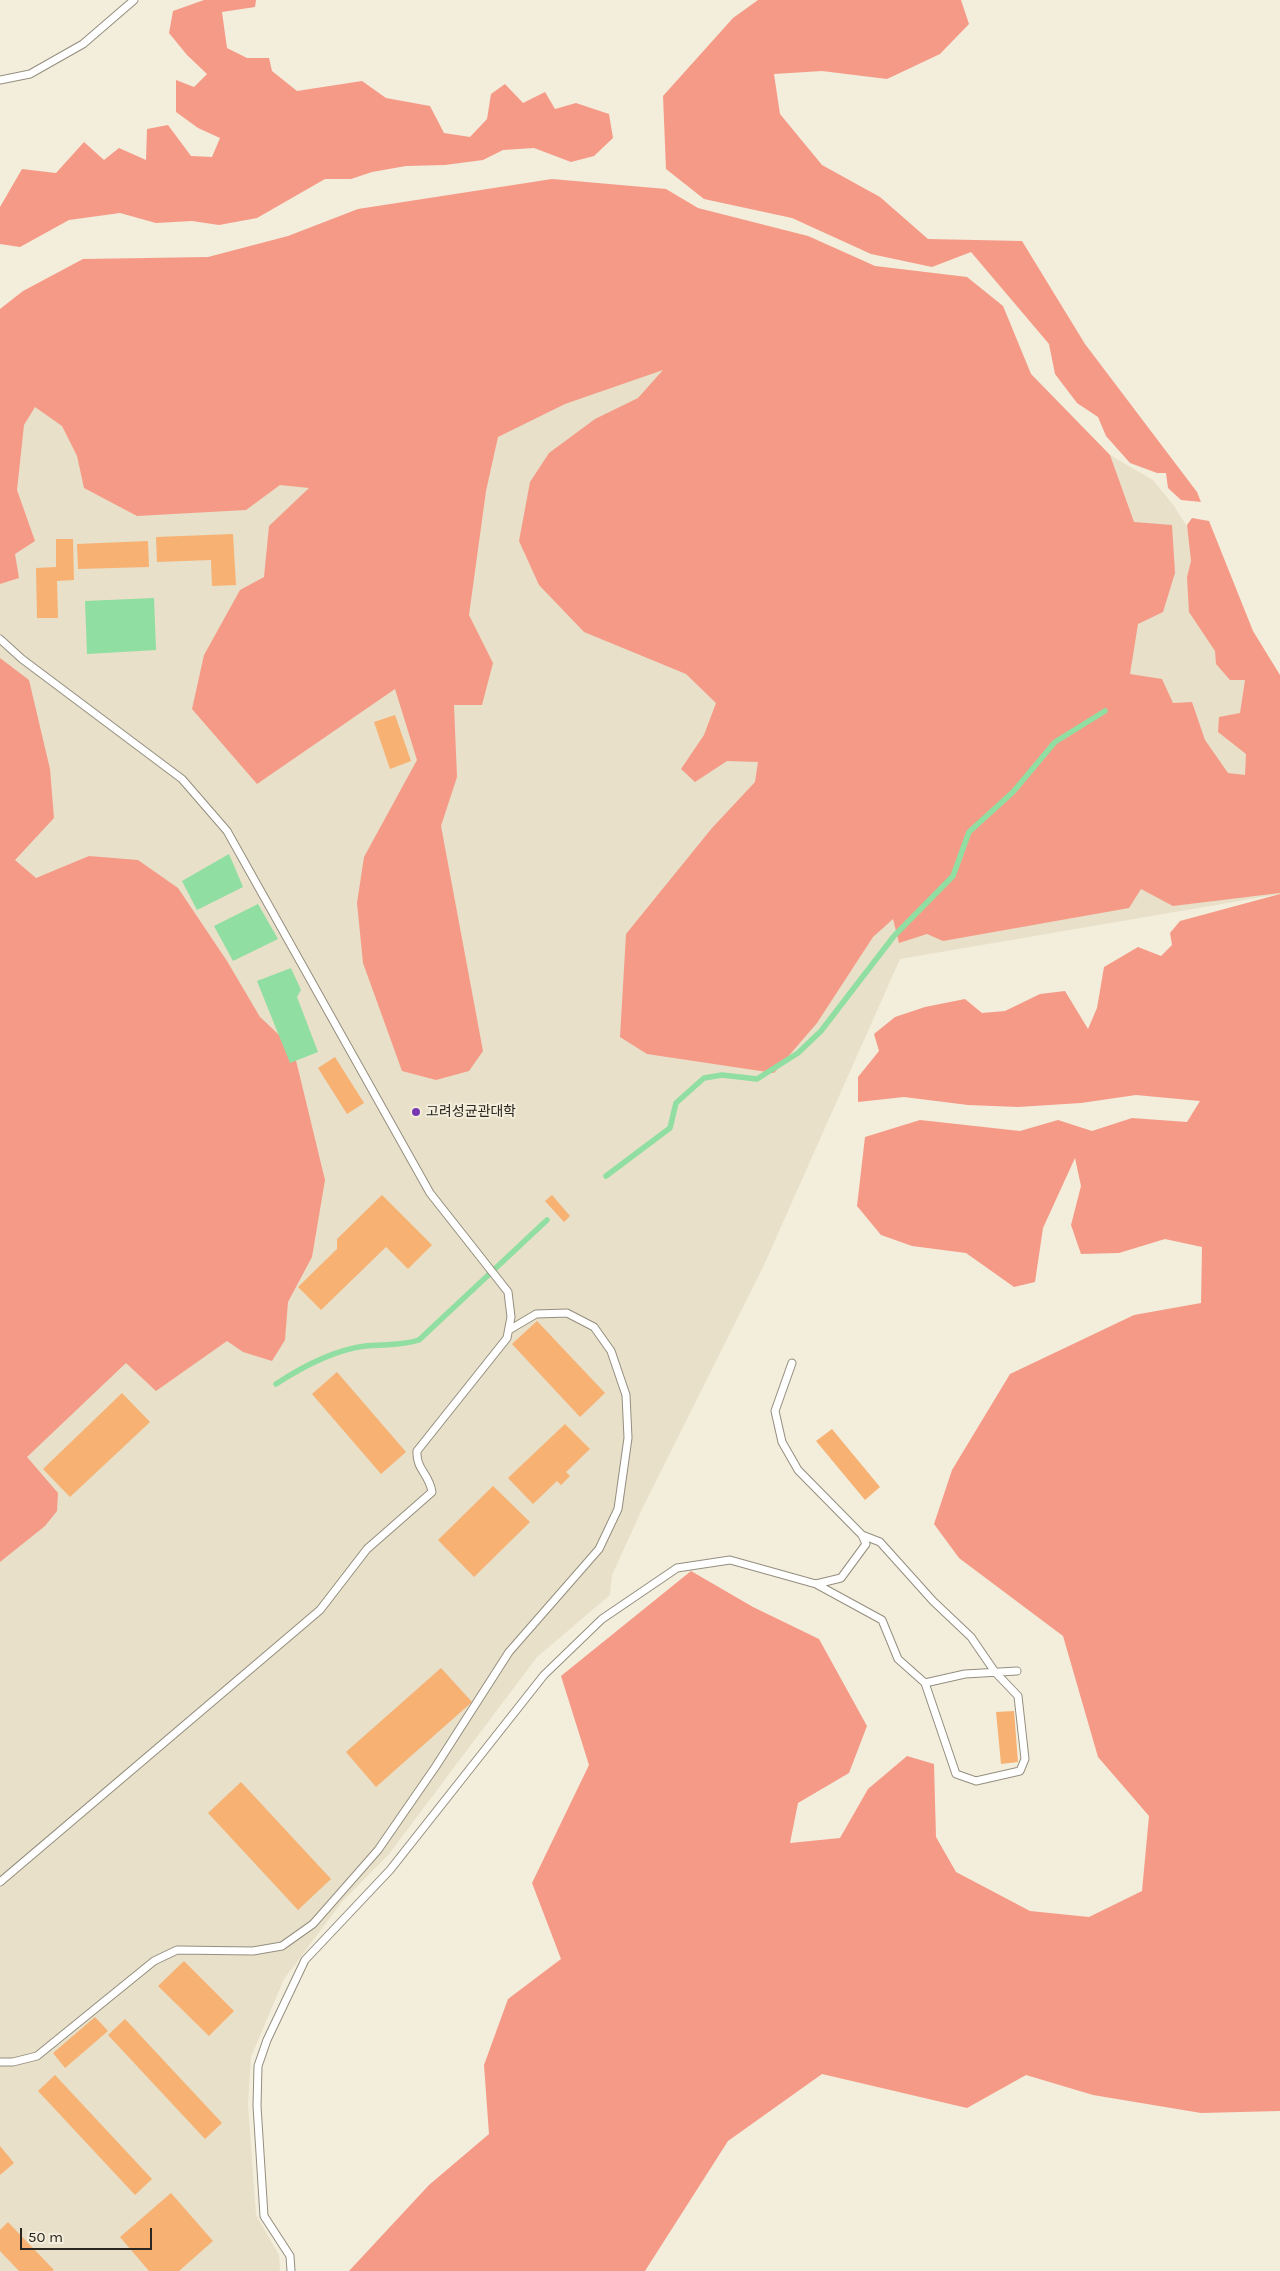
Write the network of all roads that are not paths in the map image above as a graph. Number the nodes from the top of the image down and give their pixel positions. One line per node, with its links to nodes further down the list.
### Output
1 (134, 0): 2 (lane)
2 (0, 80)
3 (0, 639): 4 (lane)
4 (509, 1330): 11 (lane); 12 (lane)
5 (792, 1363): 6 (lane)
6 (862, 1535): 7 (lane); 9 (lane)
7 (816, 1584): 10 (lane); 13 (lane)
8 (1017, 1671): 9 (lane)
9 (995, 1672): 10 (lane); 10 (lane)
10 (925, 1683)
11 (0, 1882)
12 (0, 2062)
13 (290, 2271)

